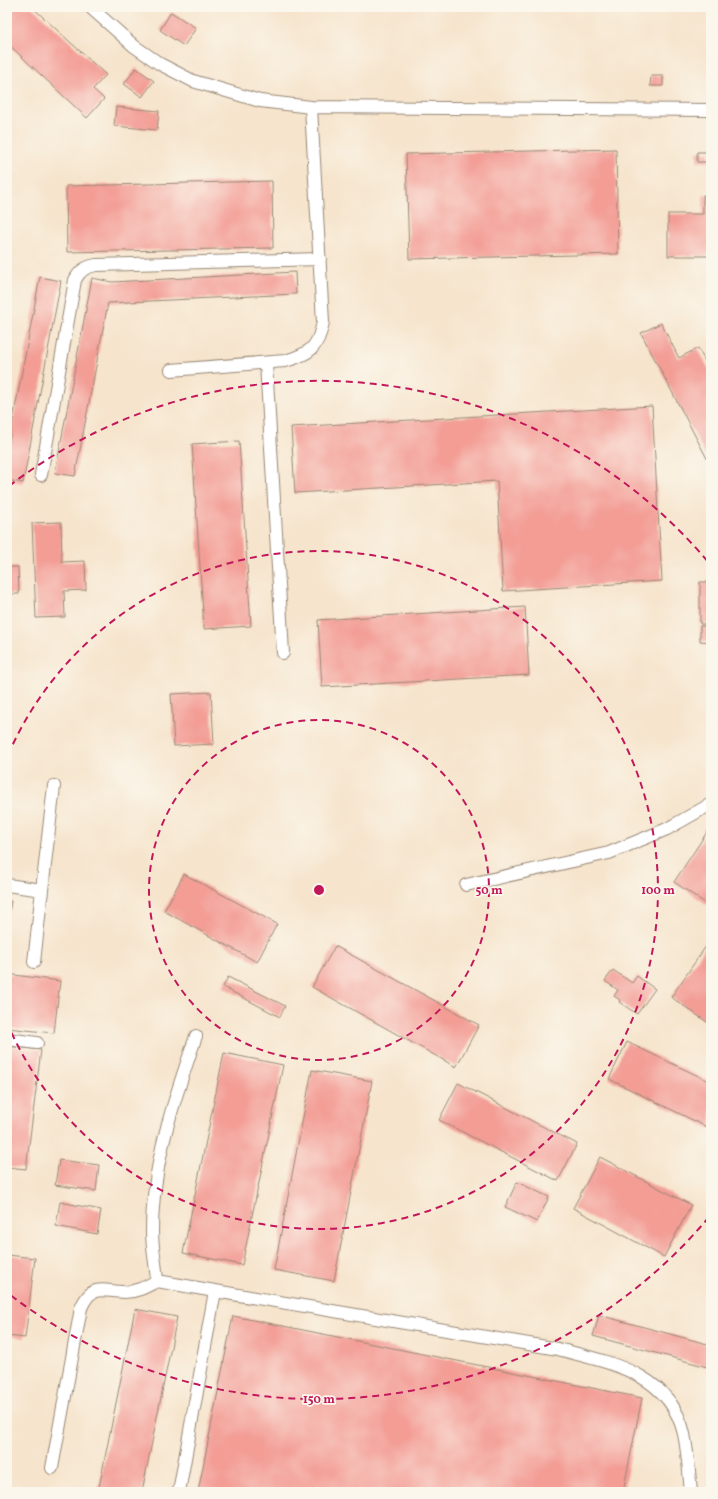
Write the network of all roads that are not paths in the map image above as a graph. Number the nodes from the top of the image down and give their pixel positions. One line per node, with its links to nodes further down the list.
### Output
1 (90, 7): 2 (lane)
2 (311, 107): 3 (lane); 4 (lane)
3 (711, 110)
4 (320, 259): 5 (lane); 7 (lane)
5 (266, 363): 6 (lane); 8 (lane)
6 (172, 370)
7 (41, 475)
8 (283, 653)
9 (54, 786): 13 (lane)
10 (711, 804): 12 (lane)
11 (7, 885): 13 (lane)
12 (466, 885)
13 (42, 890): 14 (lane)
14 (34, 962)
15 (196, 1036): 18 (lane)
16 (7, 1040): 17 (lane)
17 (37, 1043)
18 (157, 1281): 19 (lane); 20 (lane)
19 (215, 1291): 21 (lane); 22 (lane)
20 (52, 1468)
21 (179, 1492)
22 (691, 1492)

